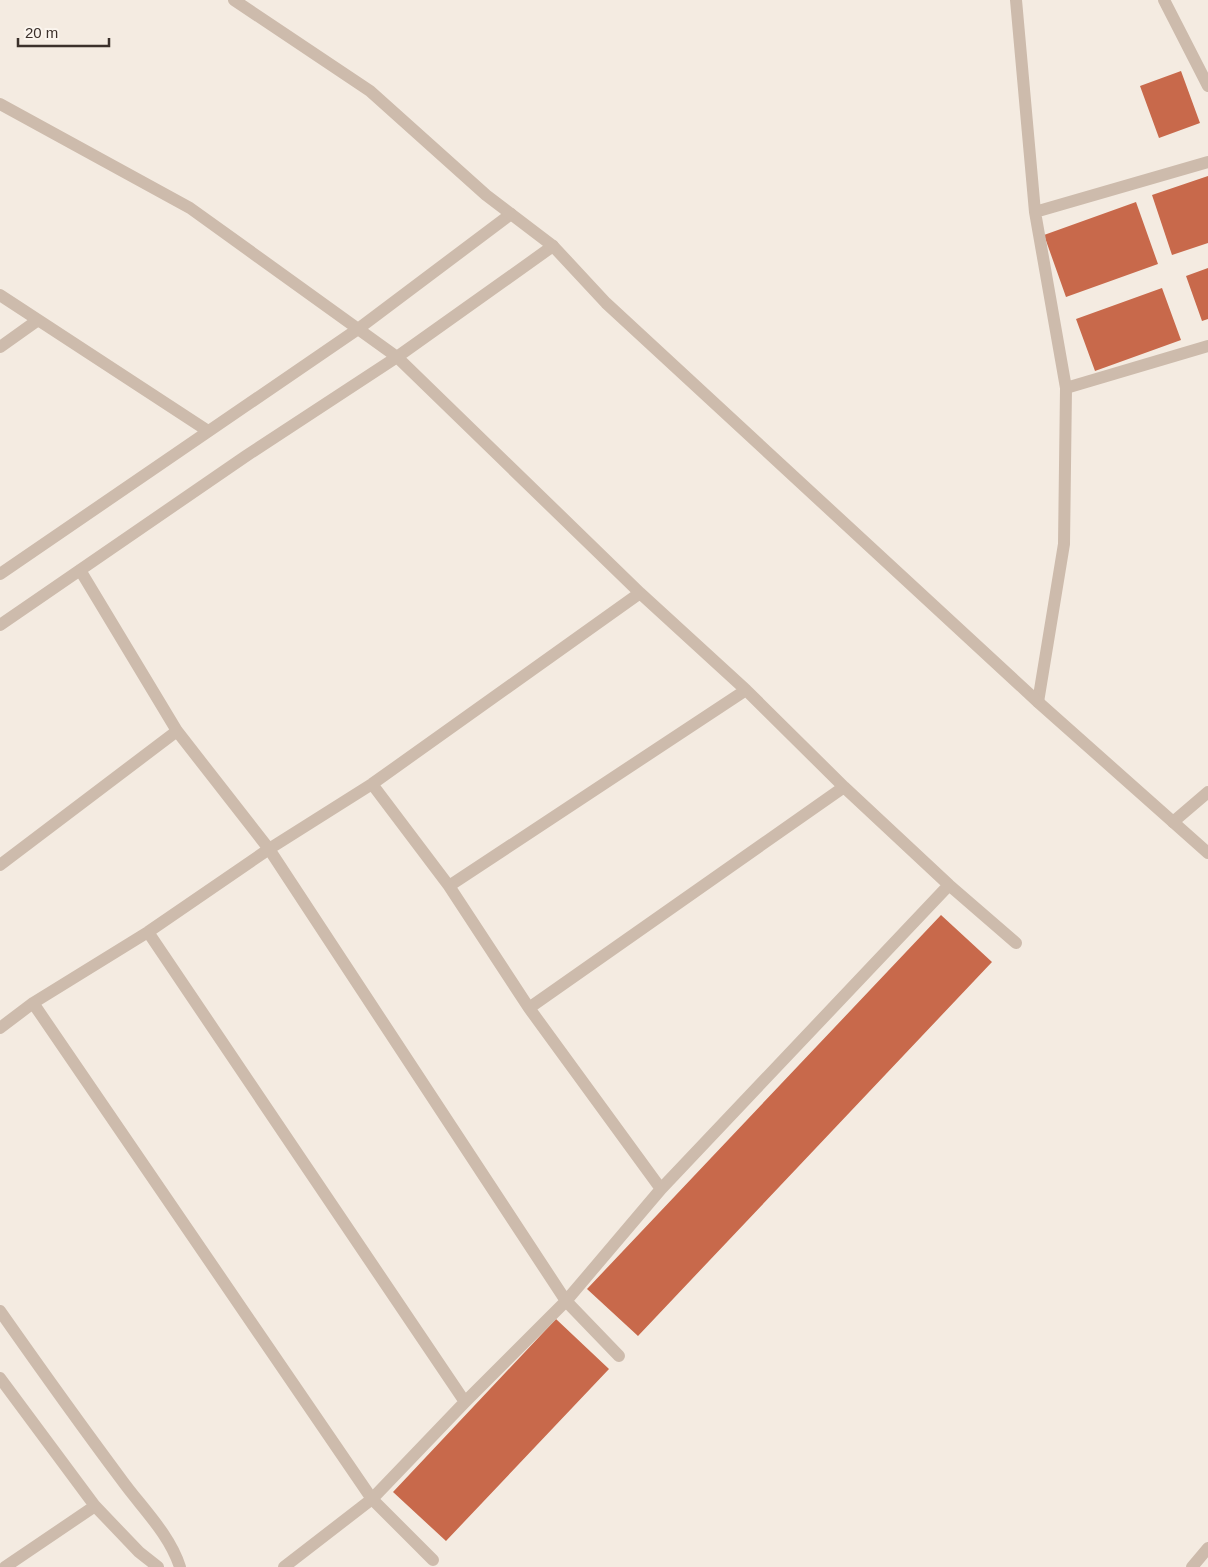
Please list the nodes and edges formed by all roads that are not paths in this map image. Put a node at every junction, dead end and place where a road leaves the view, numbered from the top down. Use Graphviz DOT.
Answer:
graph roads {
  1 [pos="234,0"];
  2 [pos="1016,0"];
  3 [pos="1164,0"];
  4 [pos="1208,86"];
  5 [pos="0,104"];
  6 [pos="1208,162"];
  7 [pos="1035,212"];
  8 [pos="511,214"];
  9 [pos="553,246"];
  10 [pos="0,295"];
  11 [pos="38,320"];
  12 [pos="358,329"];
  13 [pos="1208,346"];
  14 [pos="0,347"];
  15 [pos="397,357"];
  16 [pos="1066,388"];
  17 [pos="208,431"];
  18 [pos="80,570"];
  19 [pos="0,574"];
  20 [pos="640,593"];
  21 [pos="0,625"];
  22 [pos="746,690"];
  23 [pos="1038,702"];
  24 [pos="178,731"];
  25 [pos="372,784"];
  26 [pos="844,787"];
  27 [pos="1208,792"];
  28 [pos="1173,822"];
  29 [pos="268,849"];
  30 [pos="1208,852"];
  31 [pos="0,865"];
  32 [pos="949,885"];
  33 [pos="449,886"];
  34 [pos="148,932"];
  35 [pos="1016,943"];
  36 [pos="33,1003"];
  37 [pos="529,1008"];
  38 [pos="0,1028"];
  39 [pos="661,1189"];
  40 [pos="566,1301"];
  41 [pos="0,1311"];
  42 [pos="619,1356"];
  43 [pos="0,1378"];
  44 [pos="4,1392"];
  45 [pos="465,1402"];
  46 [pos="372,1499"];
  47 [pos="95,1506"];
  48 [pos="1208,1548"];
  49 [pos="433,1560"];
  50 [pos="6,1567"];
  51 [pos="158,1567"];
  52 [pos="180,1567"];
  53 [pos="284,1567"];
  54 [pos="1192,1567"];
  1 -- 8 [label="street"];
  2 -- 7 [label="street"];
  3 -- 4 [label="street"];
  5 -- 12 [label="street"];
  6 -- 7 [label="street"];
  7 -- 16 [label="street"];
  8 -- 9 [label="street"];
  8 -- 12 [label="street"];
  9 -- 15 [label="street"];
  9 -- 23 [label="street"];
  10 -- 11 [label="street"];
  11 -- 14 [label="street"];
  11 -- 17 [label="street"];
  12 -- 15 [label="street"];
  12 -- 17 [label="street"];
  13 -- 16 [label="street"];
  15 -- 18 [label="street"];
  15 -- 20 [label="street"];
  16 -- 23 [label="street"];
  17 -- 19 [label="street"];
  18 -- 21 [label="street"];
  18 -- 24 [label="street"];
  20 -- 22 [label="street"];
  20 -- 25 [label="street"];
  22 -- 26 [label="street"];
  22 -- 33 [label="street"];
  23 -- 28 [label="street"];
  24 -- 29 [label="street"];
  24 -- 31 [label="street"];
  25 -- 29 [label="street"];
  25 -- 33 [label="street"];
  26 -- 32 [label="street"];
  26 -- 37 [label="street"];
  27 -- 28 [label="street"];
  28 -- 30 [label="street"];
  29 -- 34 [label="street"];
  29 -- 40 [label="street"];
  32 -- 35 [label="street"];
  32 -- 39 [label="street"];
  33 -- 37 [label="street"];
  34 -- 36 [label="street"];
  34 -- 45 [label="street"];
  36 -- 38 [label="street"];
  36 -- 46 [label="street"];
  37 -- 39 [label="street"];
  39 -- 40 [label="street"];
  40 -- 42 [label="street"];
  40 -- 45 [label="street"];
  41 -- 52 [label="street"];
  43 -- 44 [label="street"];
  44 -- 47 [label="street"];
  45 -- 46 [label="street"];
  46 -- 49 [label="street"];
  46 -- 53 [label="street"];
  47 -- 50 [label="street"];
  47 -- 51 [label="street"];
  48 -- 54 [label="street"];
}
